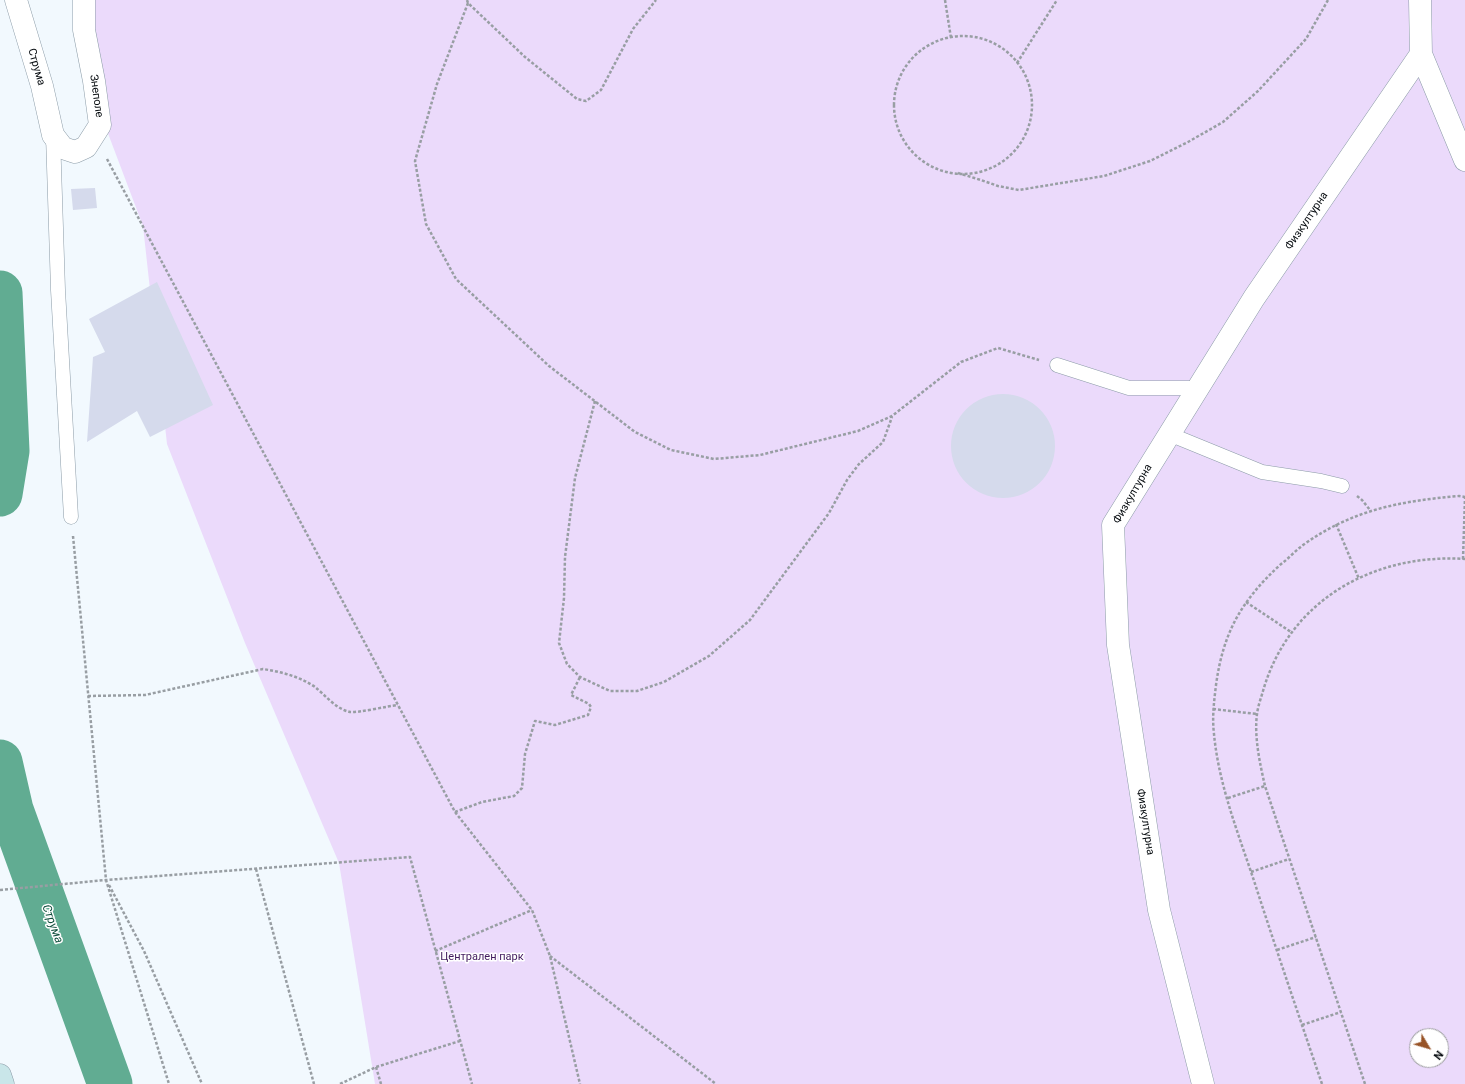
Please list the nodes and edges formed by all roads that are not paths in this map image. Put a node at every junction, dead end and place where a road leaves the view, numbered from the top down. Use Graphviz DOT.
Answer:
graph roads {
  1 [pos="16,0"];
  2 [pos="84,0"];
  3 [pos="1420,0"];
  4 [pos="1421,54"];
  5 [pos="53,135"];
  6 [pos="1465,160"];
  7 [pos="1057,365"];
  8 [pos="1197,388"];
  9 [pos="1169,434"];
  10 [pos="1342,486"];
  11 [pos="71,517"];
  12 [pos="0,1076"];
  13 [pos="3,1084"];
  14 [pos="1203,1084"];
  1 -- 5 [label="street, Струма"];
  2 -- 5 [label="street, Знеполе"];
  3 -- 4 [label="street"];
  4 -- 6 [label="street"];
  4 -- 8 [label="street, Физкултурна"];
  5 -- 11 [label="lane"];
  7 -- 8 [label="lane"];
  8 -- 9 [label="street, Физкултурна"];
  9 -- 10 [label="lane"];
  9 -- 14 [label="street, Физкултурна"];
  12 -- 13 [label="main road"];
}
